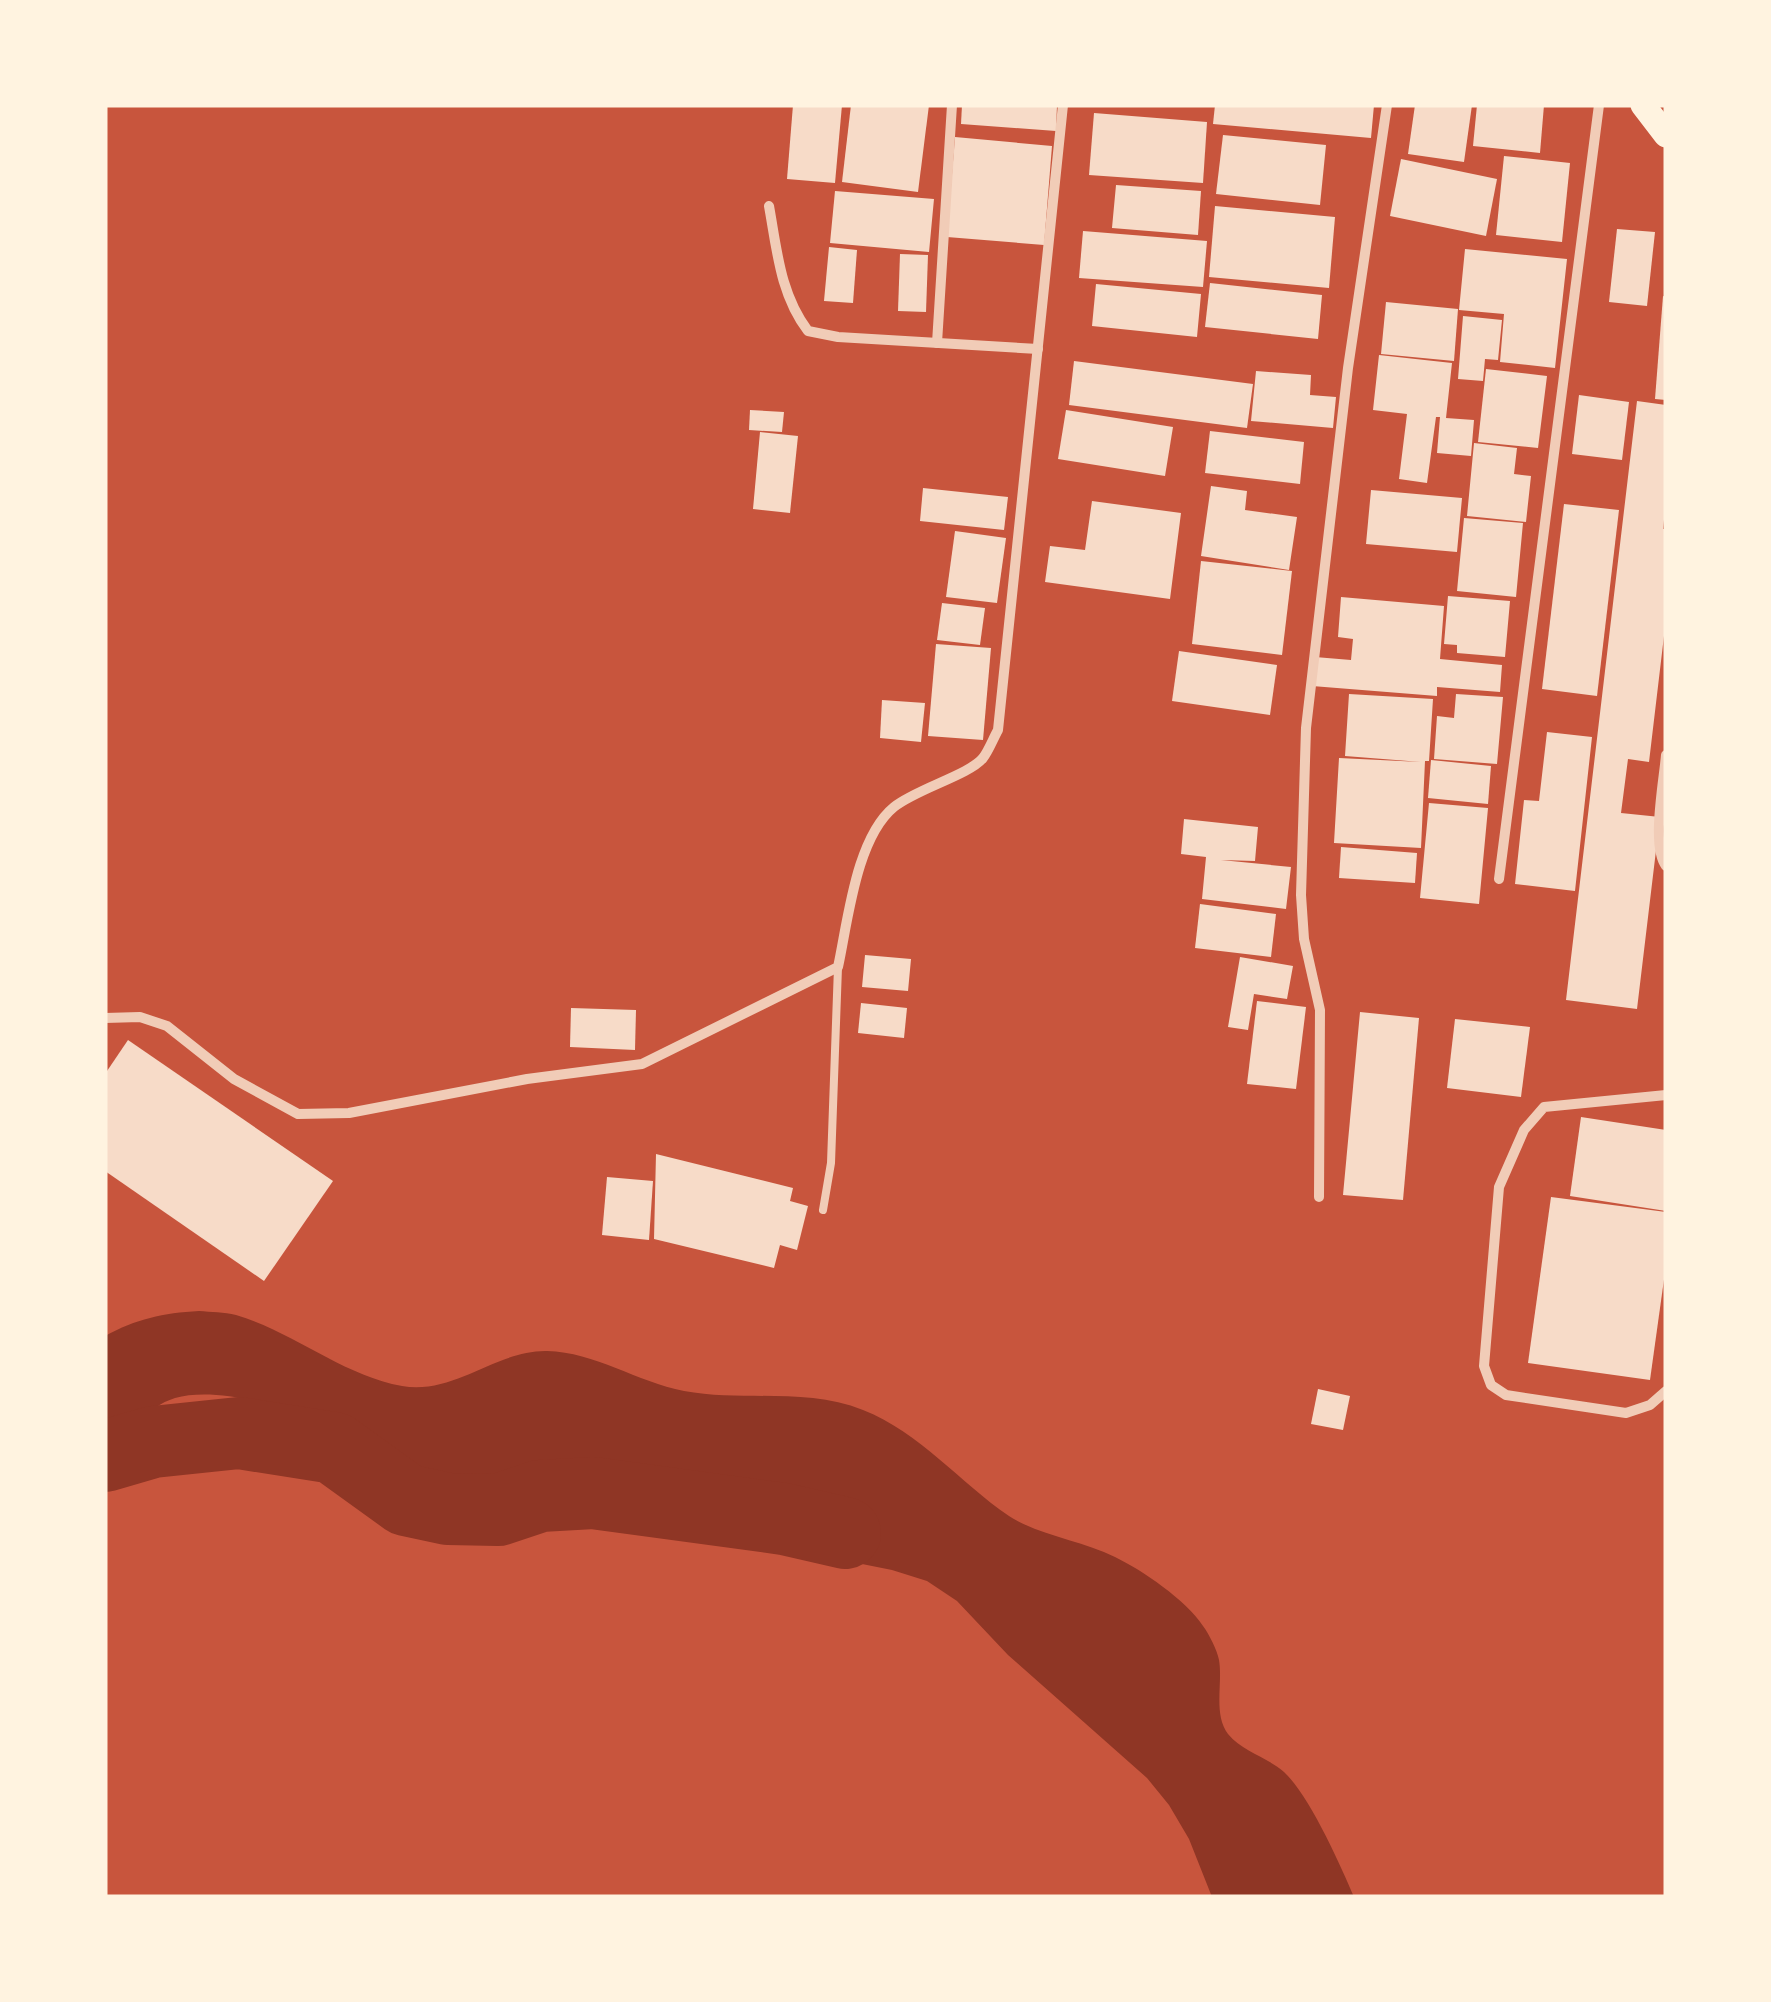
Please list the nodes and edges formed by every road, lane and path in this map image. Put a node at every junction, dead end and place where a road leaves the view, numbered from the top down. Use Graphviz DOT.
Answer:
graph roads {
  1 [pos="952,105"];
  2 [pos="1063,105"];
  3 [pos="1387,105"];
  4 [pos="1599,105"];
  5 [pos="1643,105"];
  6 [pos="1666,134"];
  7 [pos="769,206"];
  8 [pos="937,343"];
  9 [pos="1038,350"];
  10 [pos="1666,755"];
  11 [pos="1666,866"];
  12 [pos="1499,880"];
  13 [pos="838,968"];
  14 [pos="105,1018"];
  15 [pos="1666,1094"];
  16 [pos="1320,1198"];
  17 [pos="823,1210"];
  18 [pos="1666,1391"];
  1 -- 8 [label="street"];
  2 -- 9 [label="street"];
  3 -- 16 [label="street"];
  4 -- 12 [label="street"];
  5 -- 6 [label="main road"];
  7 -- 8 [label="street"];
  8 -- 9 [label="street"];
  9 -- 13 [label="street"];
  10 -- 11 [label="street"];
  13 -- 14 [label="street"];
  13 -- 17 [label="lane"];
  15 -- 18 [label="street"];
}
